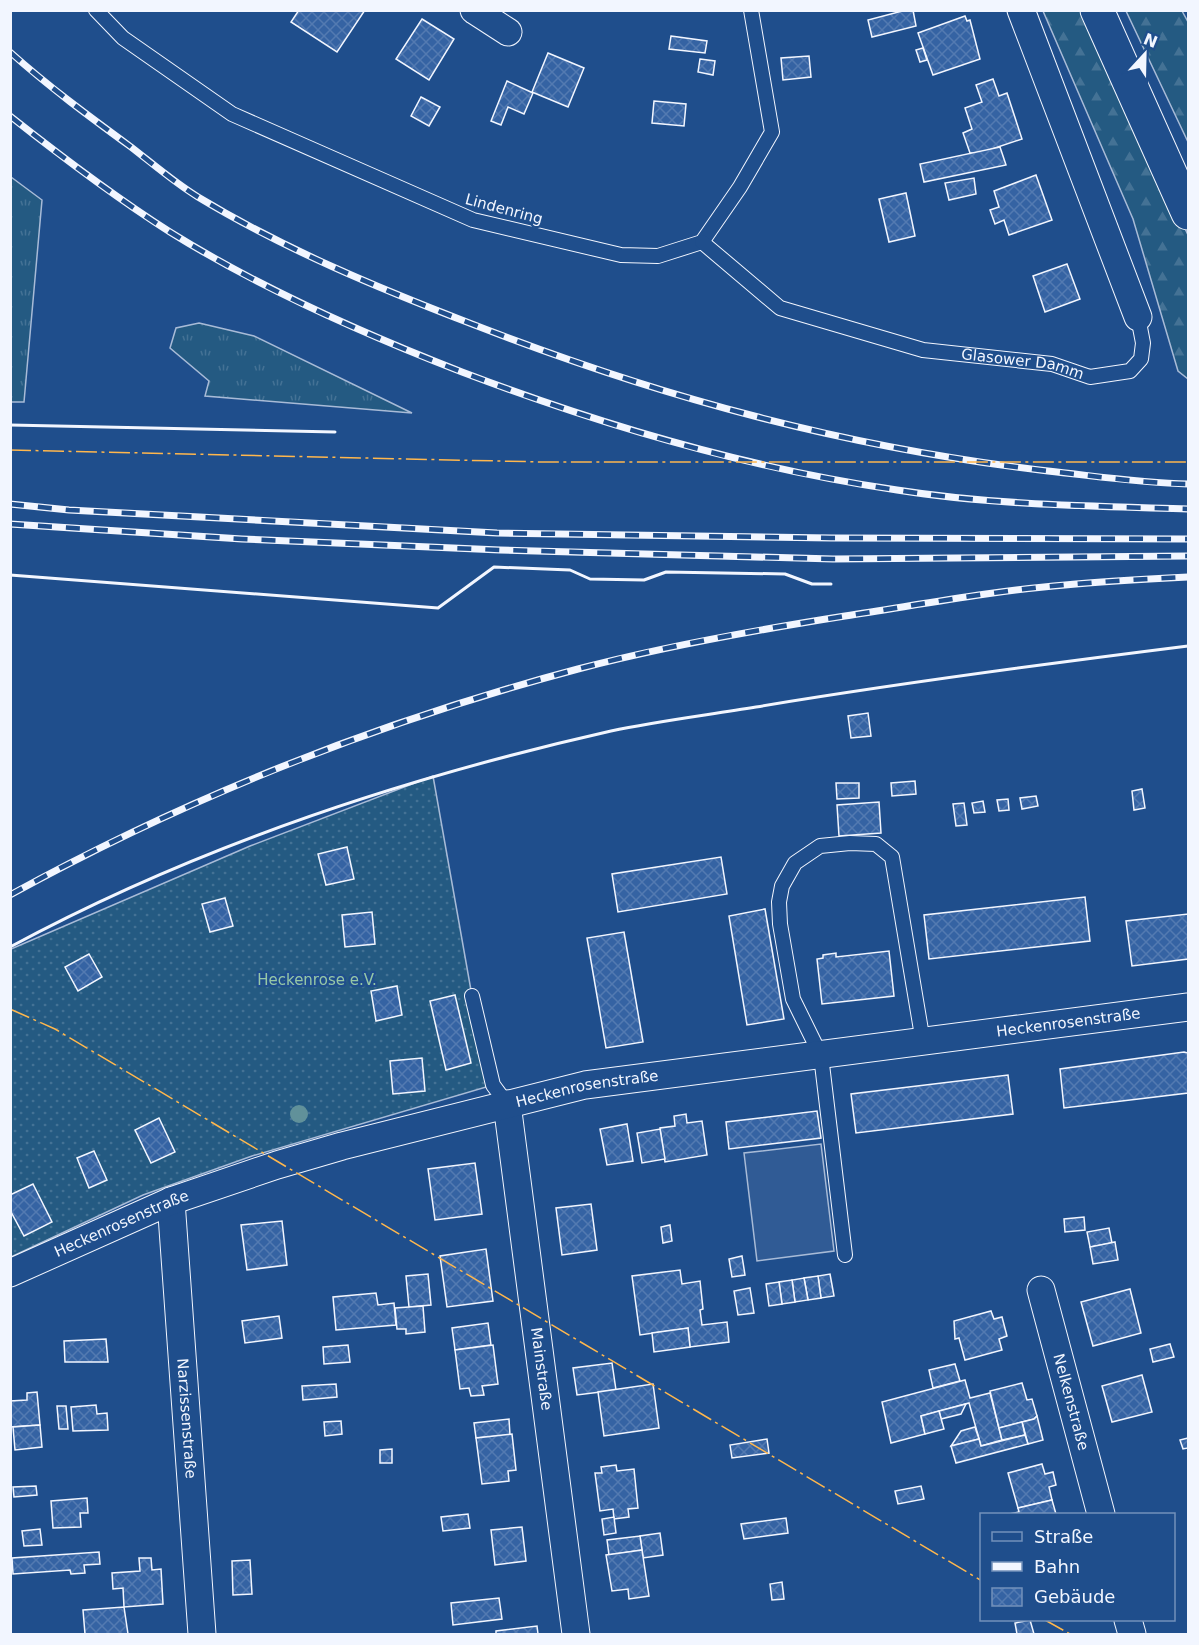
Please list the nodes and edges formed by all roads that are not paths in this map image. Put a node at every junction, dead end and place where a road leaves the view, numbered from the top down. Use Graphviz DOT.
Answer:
graph roads {
  1 [pos="96,10"];
  2 [pos="474,10"];
  3 [pos="751,10"];
  4 [pos="1021,10"];
  5 [pos="1097,10"];
  6 [pos="508,32"];
  7 [pos="1188,213"];
  8 [pos="702,242"];
  9 [pos="1138,317"];
  10 [pos="472,996"];
  11 [pos="1188,1007"];
  12 [pos="923,1042"];
  13 [pos="820,1056"];
  14 [pos="507,1104"];
  15 [pos="171,1201"];
  16 [pos="845,1255"];
  17 [pos="10,1273"];
  18 [pos="1041,1290"];
  19 [pos="1100,1513"];
  20 [pos="202,1635"];
  21 [pos="576,1635"];
  1 -- 8 [label="lane, Lindenring"];
  2 -- 6 [label="street"];
  3 -- 8 [label="lane"];
  4 -- 9 [label="street, Glasower Damm"];
  5 -- 7 [label="street"];
  8 -- 9 [label="lane, Glasower Damm"];
  10 -- 14 [label="lane"];
  11 -- 12 [label="street, Heckenrosenstraße"];
  12 -- 13 [label="street, Heckenrosenstraße"];
  12 -- 13 [label="lane"];
  13 -- 14 [label="street, Heckenrosenstraße"];
  13 -- 16 [label="lane"];
  14 -- 15 [label="street, Heckenrosenstraße"];
  14 -- 21 [label="street, Mainstraße"];
  15 -- 17 [label="street, Heckenrosenstraße"];
  15 -- 20 [label="street, Narzissenstraße"];
  18 -- 19 [label="street, Nelkenstraße"];
}
